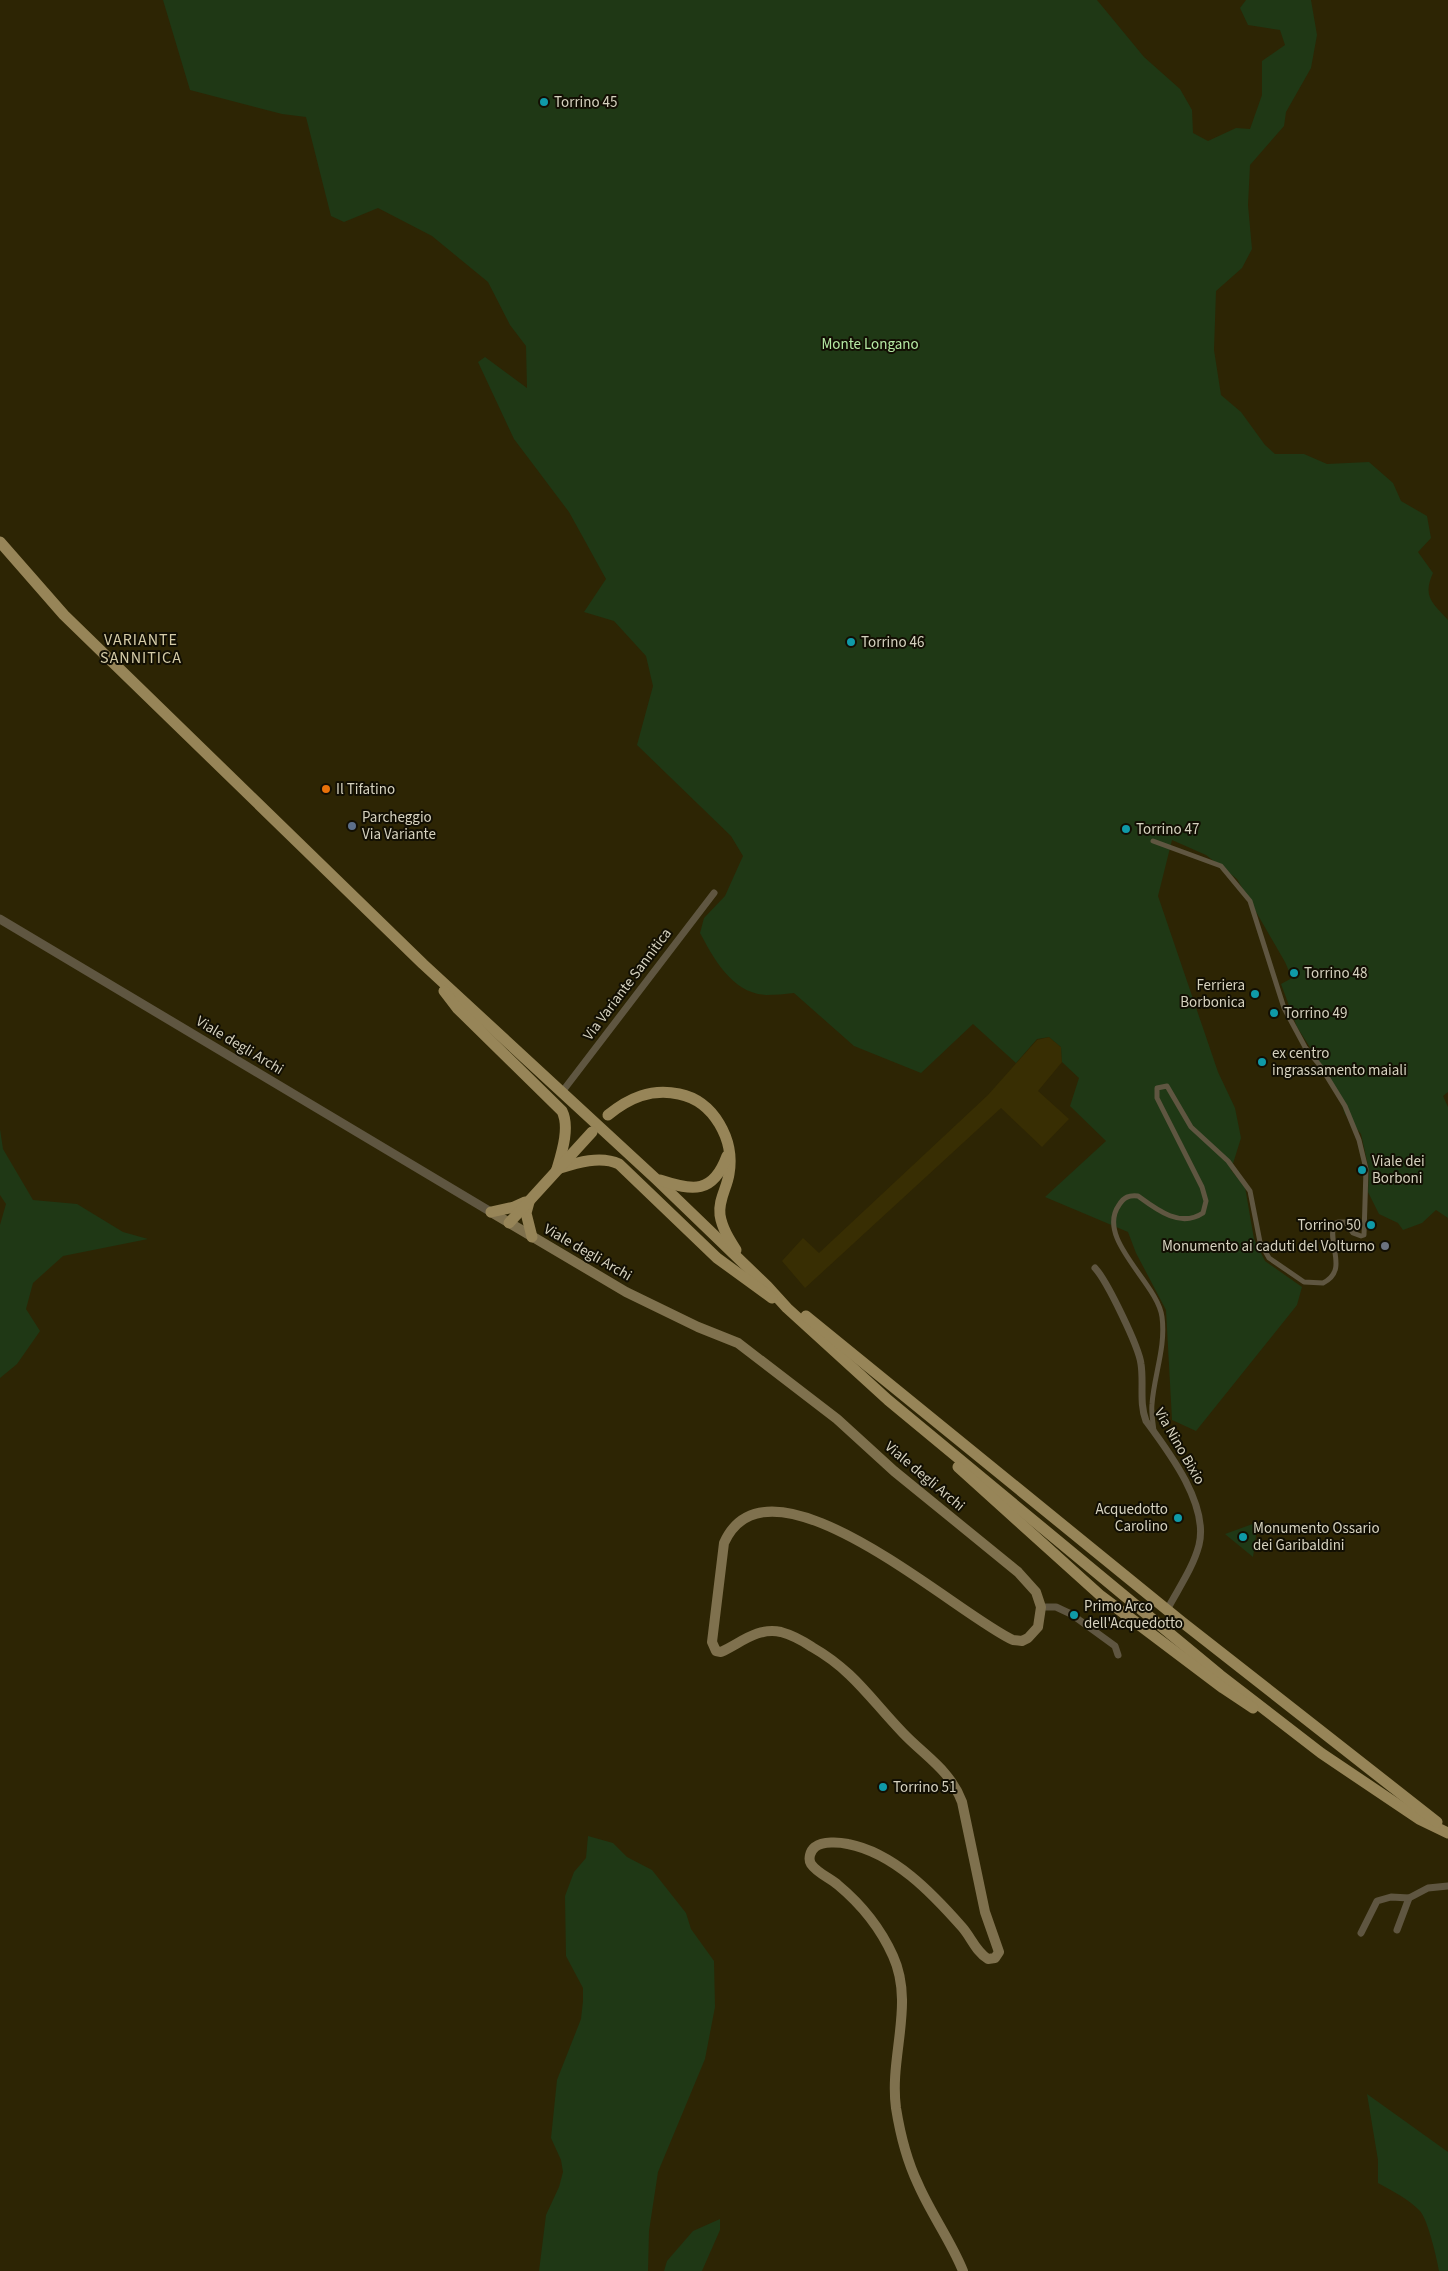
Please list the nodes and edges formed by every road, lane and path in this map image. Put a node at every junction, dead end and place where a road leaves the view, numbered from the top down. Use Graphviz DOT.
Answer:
graph roads {
  1 [pos="0,542"];
  2 [pos="1153,841"];
  3 [pos="714,893"];
  4 [pos="0,918"];
  5 [pos="423,964"];
  6 [pos="562,1092"];
  7 [pos="608,1115"];
  8 [pos="592,1132"];
  9 [pos="729,1151"];
  10 [pos="557,1168"];
  11 [pos="656,1179"];
  12 [pos="529,1200"];
  13 [pos="491,1212"];
  14 [pos="509,1223"];
  15 [pos="532,1237"];
  16 [pos="743,1262"];
  17 [pos="1094,1268"];
  18 [pos="768,1286"];
  19 [pos="787,1308"];
  20 [pos="1154,1431"];
  21 [pos="1041,1607"];
  22 [pos="1166,1610"];
  23 [pos="1118,1655"];
  24 [pos="1448,1832"];
  25 [pos="1448,1886"];
  26 [pos="1409,1898"];
  27 [pos="1397,1930"];
  28 [pos="1361,1933"];
  29 [pos="963,2271"];
  1 -- 5 [label="main road"];
  2 -- 20 [label="street"];
  3 -- 6 [label="street, Via Variante Sannitica"];
  4 -- 13 [label="street, Viale degli Archi"];
  5 -- 6 [label="main road"];
  5 -- 10 [label="main road"];
  6 -- 11 [label="main road"];
  7 -- 9 [label="main road"];
  8 -- 10 [label="main road"];
  9 -- 11 [label="main road"];
  9 -- 16 [label="main road"];
  10 -- 12 [label="main road"];
  10 -- 19 [label="main road"];
  11 -- 16 [label="main road"];
  12 -- 13 [label="main road"];
  12 -- 14 [label="main road"];
  12 -- 15 [label="main road"];
  13 -- 14 [label="main road, Viale degli Archi"];
  14 -- 15 [label="main road, Viale degli Archi"];
  15 -- 21 [label="main road, Viale degli Archi"];
  16 -- 18 [label="main road"];
  17 -- 20 [label="street, Via Nino Bixio"];
  18 -- 19 [label="main road"];
  18 -- 22 [label="main road"];
  19 -- 24 [label="main road"];
  20 -- 22 [label="street, Via Nino Bixio"];
  21 -- 23 [label="street"];
  21 -- 29 [label="main road"];
  22 -- 24 [label="main road"];
  25 -- 26 [label="street"];
  26 -- 27 [label="street"];
  26 -- 28 [label="street"];
}
